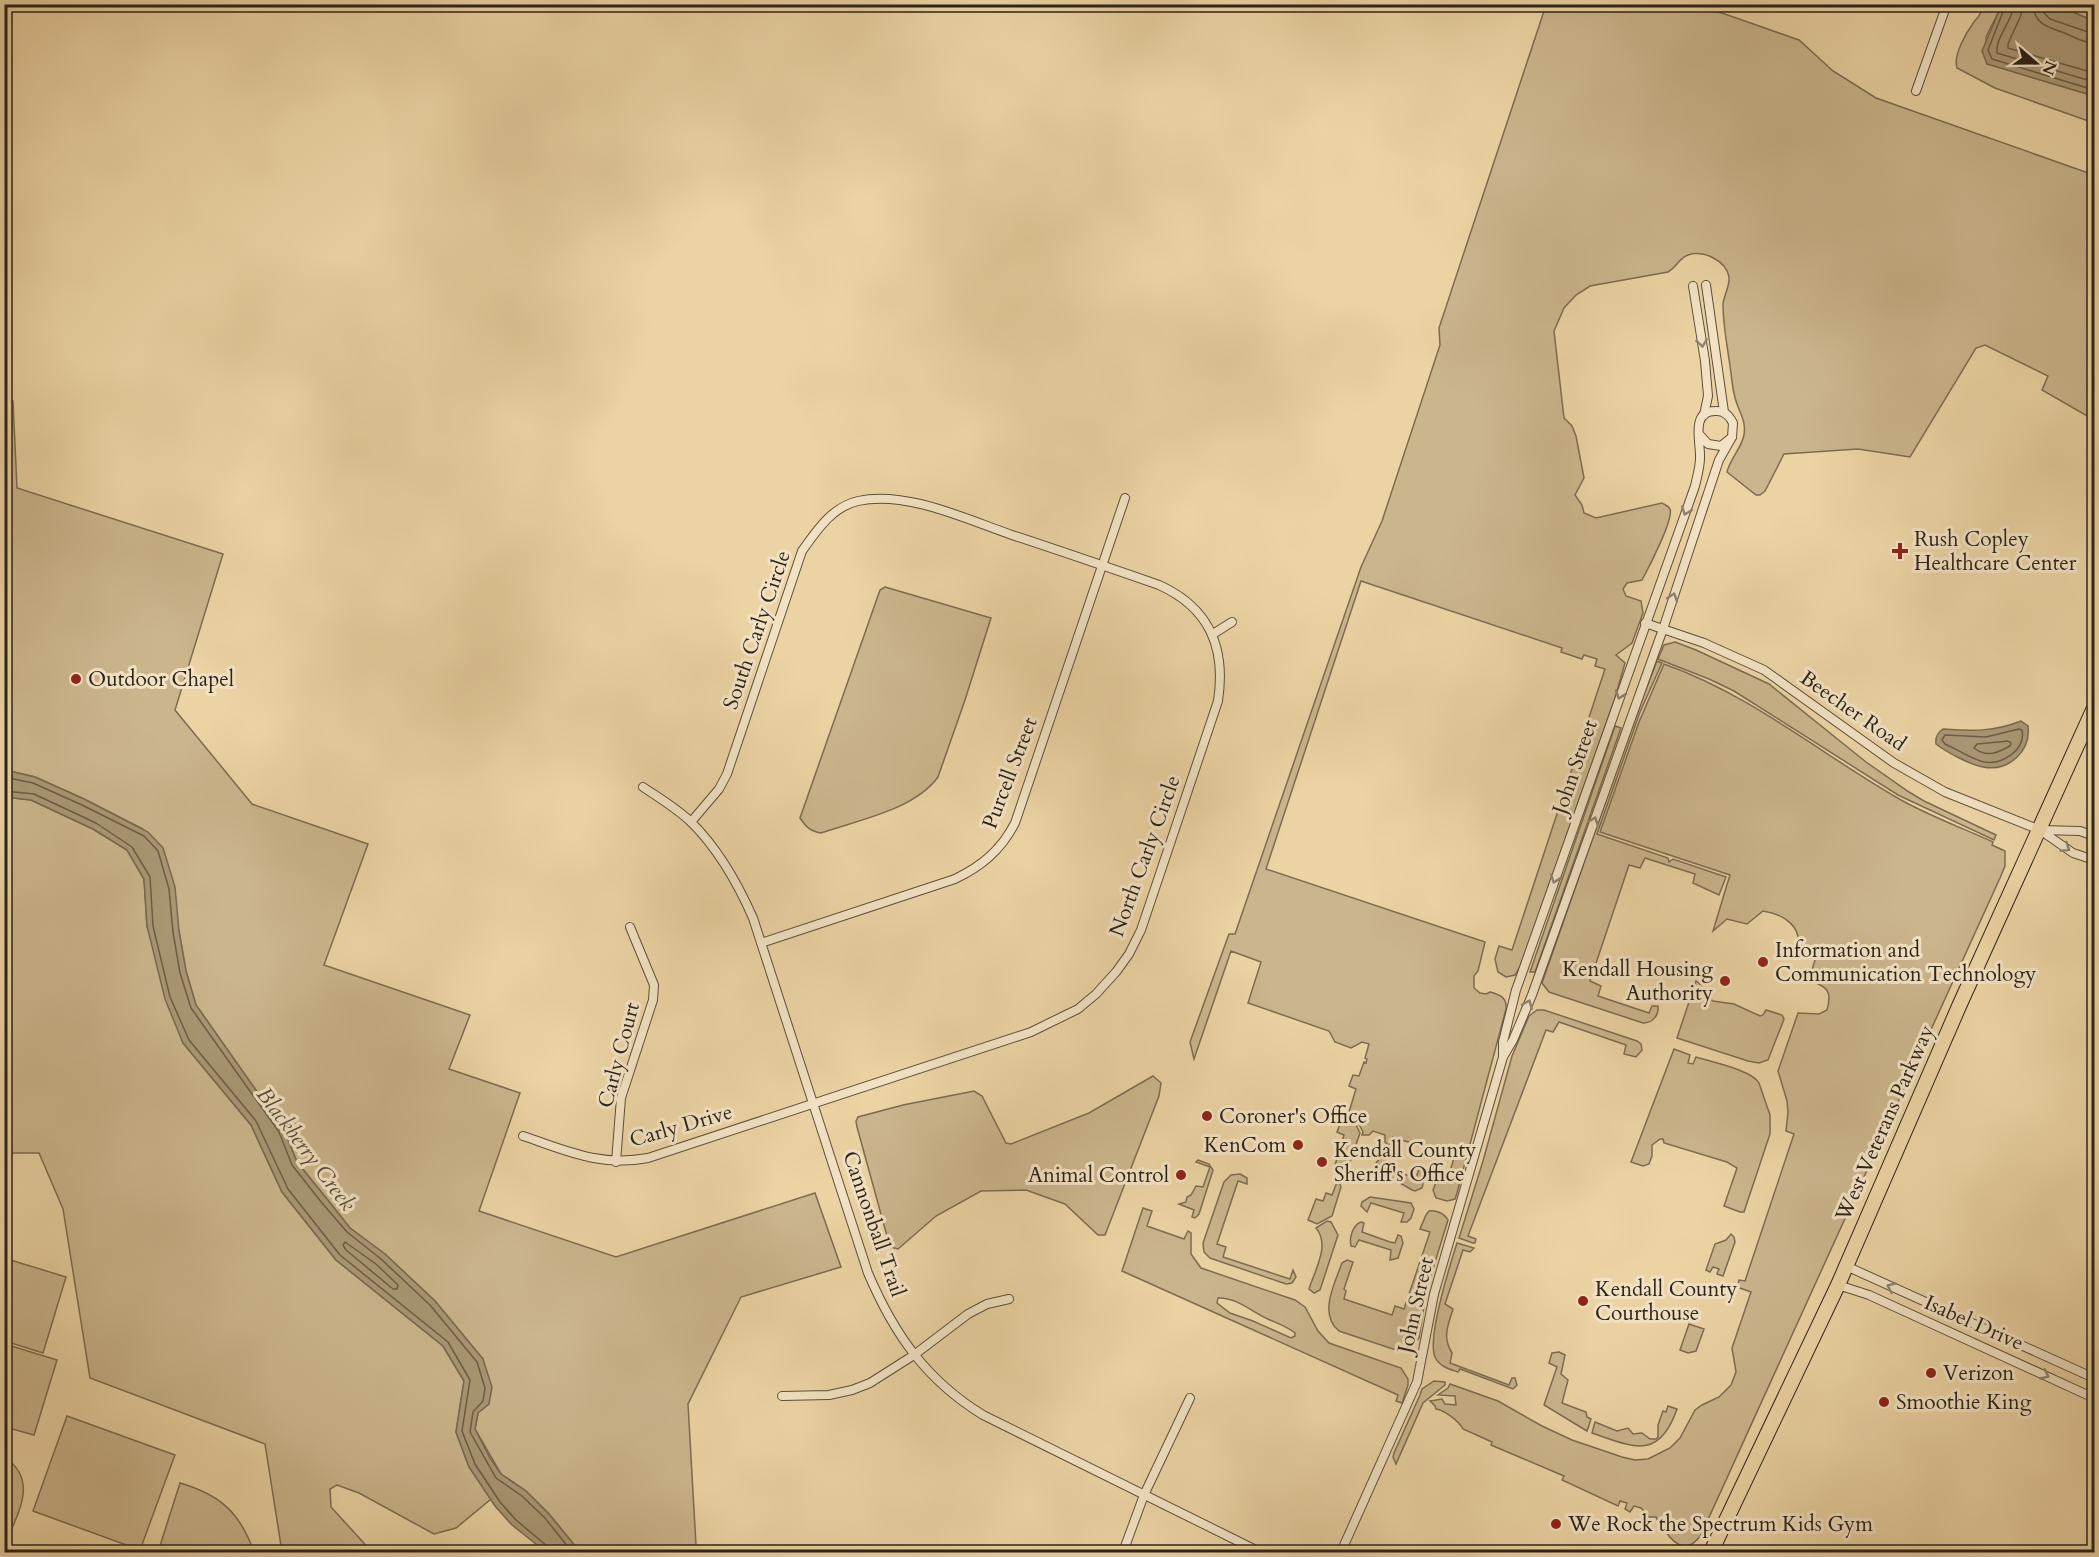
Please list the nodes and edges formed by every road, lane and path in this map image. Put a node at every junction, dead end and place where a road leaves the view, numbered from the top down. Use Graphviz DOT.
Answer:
graph roads {
  1 [pos="1947,4"];
  2 [pos="1916,91"];
  3 [pos="1706,285"];
  4 [pos="1692,286"];
  5 [pos="1724,412"];
  6 [pos="1704,415"];
  7 [pos="1699,434"];
  8 [pos="1732,437"];
  9 [pos="1693,492"];
  10 [pos="1706,496"];
  11 [pos="1125,498"];
  12 [pos="1102,566"];
  13 [pos="1232,622"];
  14 [pos="1646,623"];
  15 [pos="1663,629"];
  16 [pos="1213,634"];
  17 [pos="2094,708"];
  18 [pos="642,787"];
  19 [pos="691,822"];
  20 [pos="2040,830"];
  21 [pos="2094,836"];
  22 [pos="2094,860"];
  23 [pos="630,927"];
  24 [pos="761,943"];
  25 [pos="1503,1057"];
  26 [pos="813,1103"];
  27 [pos="523,1136"];
  28 [pos="616,1162"];
  29 [pos="1846,1266"];
  30 [pos="1838,1285"];
  31 [pos="1009,1299"];
  32 [pos="914,1355"];
  33 [pos="2094,1378"];
  34 [pos="782,1396"];
  35 [pos="1190,1398"];
  36 [pos="2094,1398"];
  37 [pos="1144,1495"];
  38 [pos="1123,1552"];
  39 [pos="1260,1552"];
  40 [pos="1341,1552"];
  41 [pos="1711,1552"];
  1 -- 2 [label="street"];
  3 -- 5 [label="street"];
  4 -- 6 [label="street, one-way"];
  5 -- 6 [label="street"];
  5 -- 8 [label="street"];
  6 -- 7 [label="street"];
  7 -- 8 [label="street"];
  7 -- 9 [label="street, John Street"];
  8 -- 10 [label="street, John Street"];
  9 -- 10 [label="street"];
  9 -- 14 [label="street, John Street, one-way"];
  15 -- 10 [label="street, John Street, one-way"];
  11 -- 12 [label="street, Purcell Street"];
  12 -- 16 [label="street, North Carly Circle"];
  12 -- 19 [label="street, South Carly Circle"];
  12 -- 24 [label="street, Purcell Street"];
  13 -- 16 [label="street"];
  14 -- 15 [label="street, Beecher Road"];
  14 -- 25 [label="street, John Street, one-way"];
  15 -- 20 [label="street, Beecher Road"];
  25 -- 15 [label="street, John Street, one-way"];
  16 -- 26 [label="street, North Carly Circle"];
  17 -- 20 [label="main road, West Veterans Parkway"];
  18 -- 19 [label="street, Cannonball Trail"];
  19 -- 24 [label="street, Cannonball Trail"];
  20 -- 21 [label="street, Beecher Road"];
  20 -- 22 [label="street, Beecher Road, one-way"];
  20 -- 29 [label="main road, West Veterans Parkway"];
  23 -- 28 [label="street, Carly Court"];
  24 -- 26 [label="street, Cannonball Trail"];
  25 -- 40 [label="street, John Street"];
  26 -- 28 [label="street, Carly Drive"];
  26 -- 32 [label="street, Cannonball Trail"];
  27 -- 28 [label="street, Carly Drive"];
  29 -- 30 [label="main road, West Veterans Parkway"];
  33 -- 29 [label="street, Isabel Drive, one-way"];
  30 -- 36 [label="street, Isabel Drive, one-way"];
  30 -- 41 [label="main road, West Veterans Parkway"];
  31 -- 32 [label="street"];
  32 -- 34 [label="street"];
  32 -- 37 [label="street, Cannonball Trail"];
  35 -- 37 [label="street"];
  37 -- 38 [label="street"];
  37 -- 39 [label="street, Cannonball Trail"];
}
